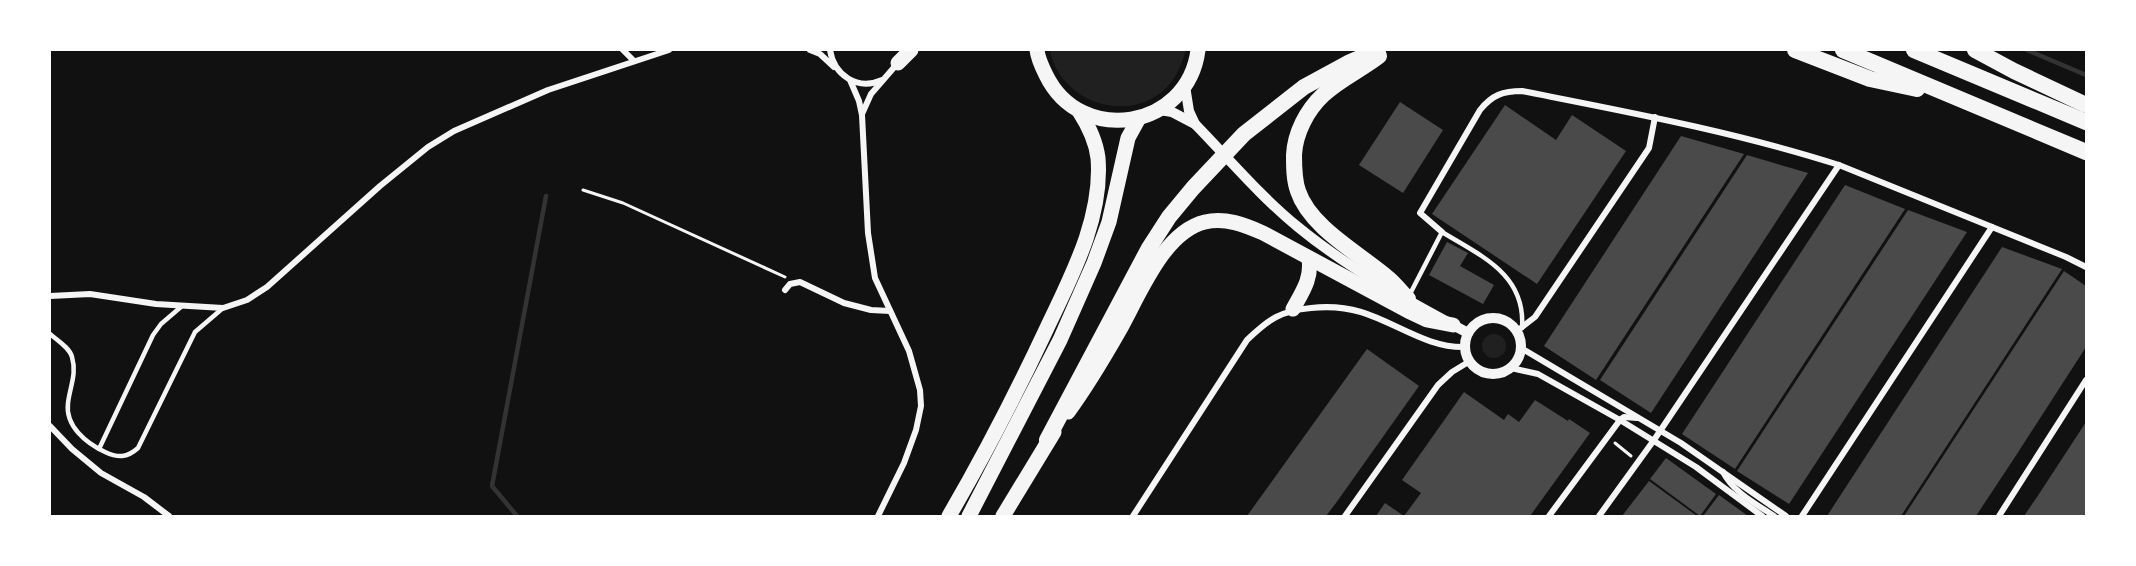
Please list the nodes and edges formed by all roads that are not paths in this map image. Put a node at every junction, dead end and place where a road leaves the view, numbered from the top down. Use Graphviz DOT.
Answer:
graph roads {
  1 [pos="623,50"];
  2 [pos="669,50"];
  3 [pos="810,50"];
  4 [pos="830,50"];
  5 [pos="911,50"];
  6 [pos="1198,50"];
  7 [pos="1378,50"];
  8 [pos="1387,50"];
  9 [pos="1795,50"];
  10 [pos="1843,50"];
  11 [pos="1914,50"];
  12 [pos="1975,50"];
  13 [pos="1035,51"];
  14 [pos="900,56"];
  15 [pos="634,60"];
  16 [pos="837,70"];
  17 [pos="885,79"];
  18 [pos="850,80"];
  19 [pos="1185,86"];
  20 [pos="1963,100"];
  21 [pos="2086,105"];
  22 [pos="1160,110"];
  23 [pos="1079,111"];
  24 [pos="862,115"];
  25 [pos="1655,117"];
  26 [pos="1139,118"];
  27 [pos="2086,122"];
  28 [pos="1195,124"];
  29 [pos="2086,152"];
  30 [pos="1839,165"];
  31 [pos="1992,227"];
  32 [pos="1442,232"];
  33 [pos="1309,259"];
  34 [pos="2086,267"];
  35 [pos="785,290"];
  36 [pos="50,296"];
  37 [pos="1408,299"];
  38 [pos="182,306"];
  39 [pos="223,308"];
  40 [pos="1293,309"];
  41 [pos="890,311"];
  42 [pos="1453,325"];
  43 [pos="1520,329"];
  44 [pos="1468,333"];
  45 [pos="50,334"];
  46 [pos="1465,347"];
  47 [pos="1521,348"];
  48 [pos="1470,361"];
  49 [pos="1511,368"];
  50 [pos="2086,380"];
  51 [pos="1640,418"];
  52 [pos="1620,420"];
  53 [pos="50,426"];
  54 [pos="1660,430"];
  55 [pos="1047,440"];
  56 [pos="1654,440"];
  57 [pos="99,449"];
  58 [pos="1723,471"];
  59 [pos="169,516"];
  60 [pos="878,516"];
  61 [pos="949,516"];
  62 [pos="969,516"];
  63 [pos="1003,516"];
  64 [pos="1133,516"];
  65 [pos="1345,516"];
  66 [pos="1549,516"];
  67 [pos="1599,516"];
  68 [pos="1762,516"];
  69 [pos="1774,516"];
  70 [pos="1786,516"];
  71 [pos="1802,516"];
  72 [pos="1999,516"];
  1 -- 15 [label="street"];
  2 -- 15 [label="street"];
  3 -- 16 [label="street"];
  4 -- 16 [label="street"];
  5 -- 14 [label="highway"];
  6 -- 19 [label="highway"];
  7 -- 55 [label="highway"];
  8 -- 37 [label="highway"];
  9 -- 20 [label="highway"];
  10 -- 20 [label="highway"];
  11 -- 27 [label="highway"];
  12 -- 21 [label="highway"];
  13 -- 23 [label="highway"];
  14 -- 17 [label="street"];
  15 -- 39 [label="street"];
  16 -- 18 [label="street"];
  17 -- 18 [label="street"];
  17 -- 24 [label="street"];
  18 -- 24 [label="street"];
  19 -- 22 [label="highway"];
  19 -- 28 [label="street"];
  20 -- 29 [label="highway"];
  22 -- 26 [label="highway"];
  22 -- 28 [label="street"];
  23 -- 26 [label="highway"];
  23 -- 61 [label="highway"];
  24 -- 41 [label="street"];
  25 -- 30 [label="street"];
  25 -- 32 [label="street"];
  25 -- 43 [label="street"];
  26 -- 62 [label="highway"];
  28 -- 37 [label="street"];
  30 -- 31 [label="street"];
  30 -- 54 [label="street"];
  31 -- 34 [label="street"];
  31 -- 71 [label="street"];
  32 -- 37 [label="lane"];
  32 -- 43 [label="lane"];
  33 -- 40 [label="highway"];
  33 -- 42 [label="highway"];
  33 -- 55 [label="highway"];
  35 -- 41 [label="street"];
  36 -- 38 [label="street"];
  37 -- 42 [label="street"];
  38 -- 39 [label="street"];
  38 -- 57 [label="lane"];
  39 -- 57 [label="lane"];
  40 -- 46 [label="street"];
  40 -- 64 [label="street"];
  41 -- 60 [label="street"];
  42 -- 44 [label="street"];
  43 -- 44 [label="street"];
  43 -- 47 [label="street"];
  44 -- 46 [label="street"];
  45 -- 57 [label="lane"];
  46 -- 48 [label="street"];
  47 -- 49 [label="street"];
  47 -- 51 [label="street"];
  48 -- 49 [label="street"];
  48 -- 65 [label="street"];
  49 -- 52 [label="street"];
  50 -- 72 [label="street"];
  51 -- 52 [label="street"];
  51 -- 54 [label="street"];
  52 -- 56 [label="street"];
  52 -- 66 [label="street"];
  53 -- 59 [label="street"];
  54 -- 56 [label="street"];
  54 -- 58 [label="street"];
  55 -- 63 [label="highway"];
  56 -- 67 [label="street"];
  56 -- 68 [label="street"];
  58 -- 69 [label="street"];
  58 -- 70 [label="street"];
}
